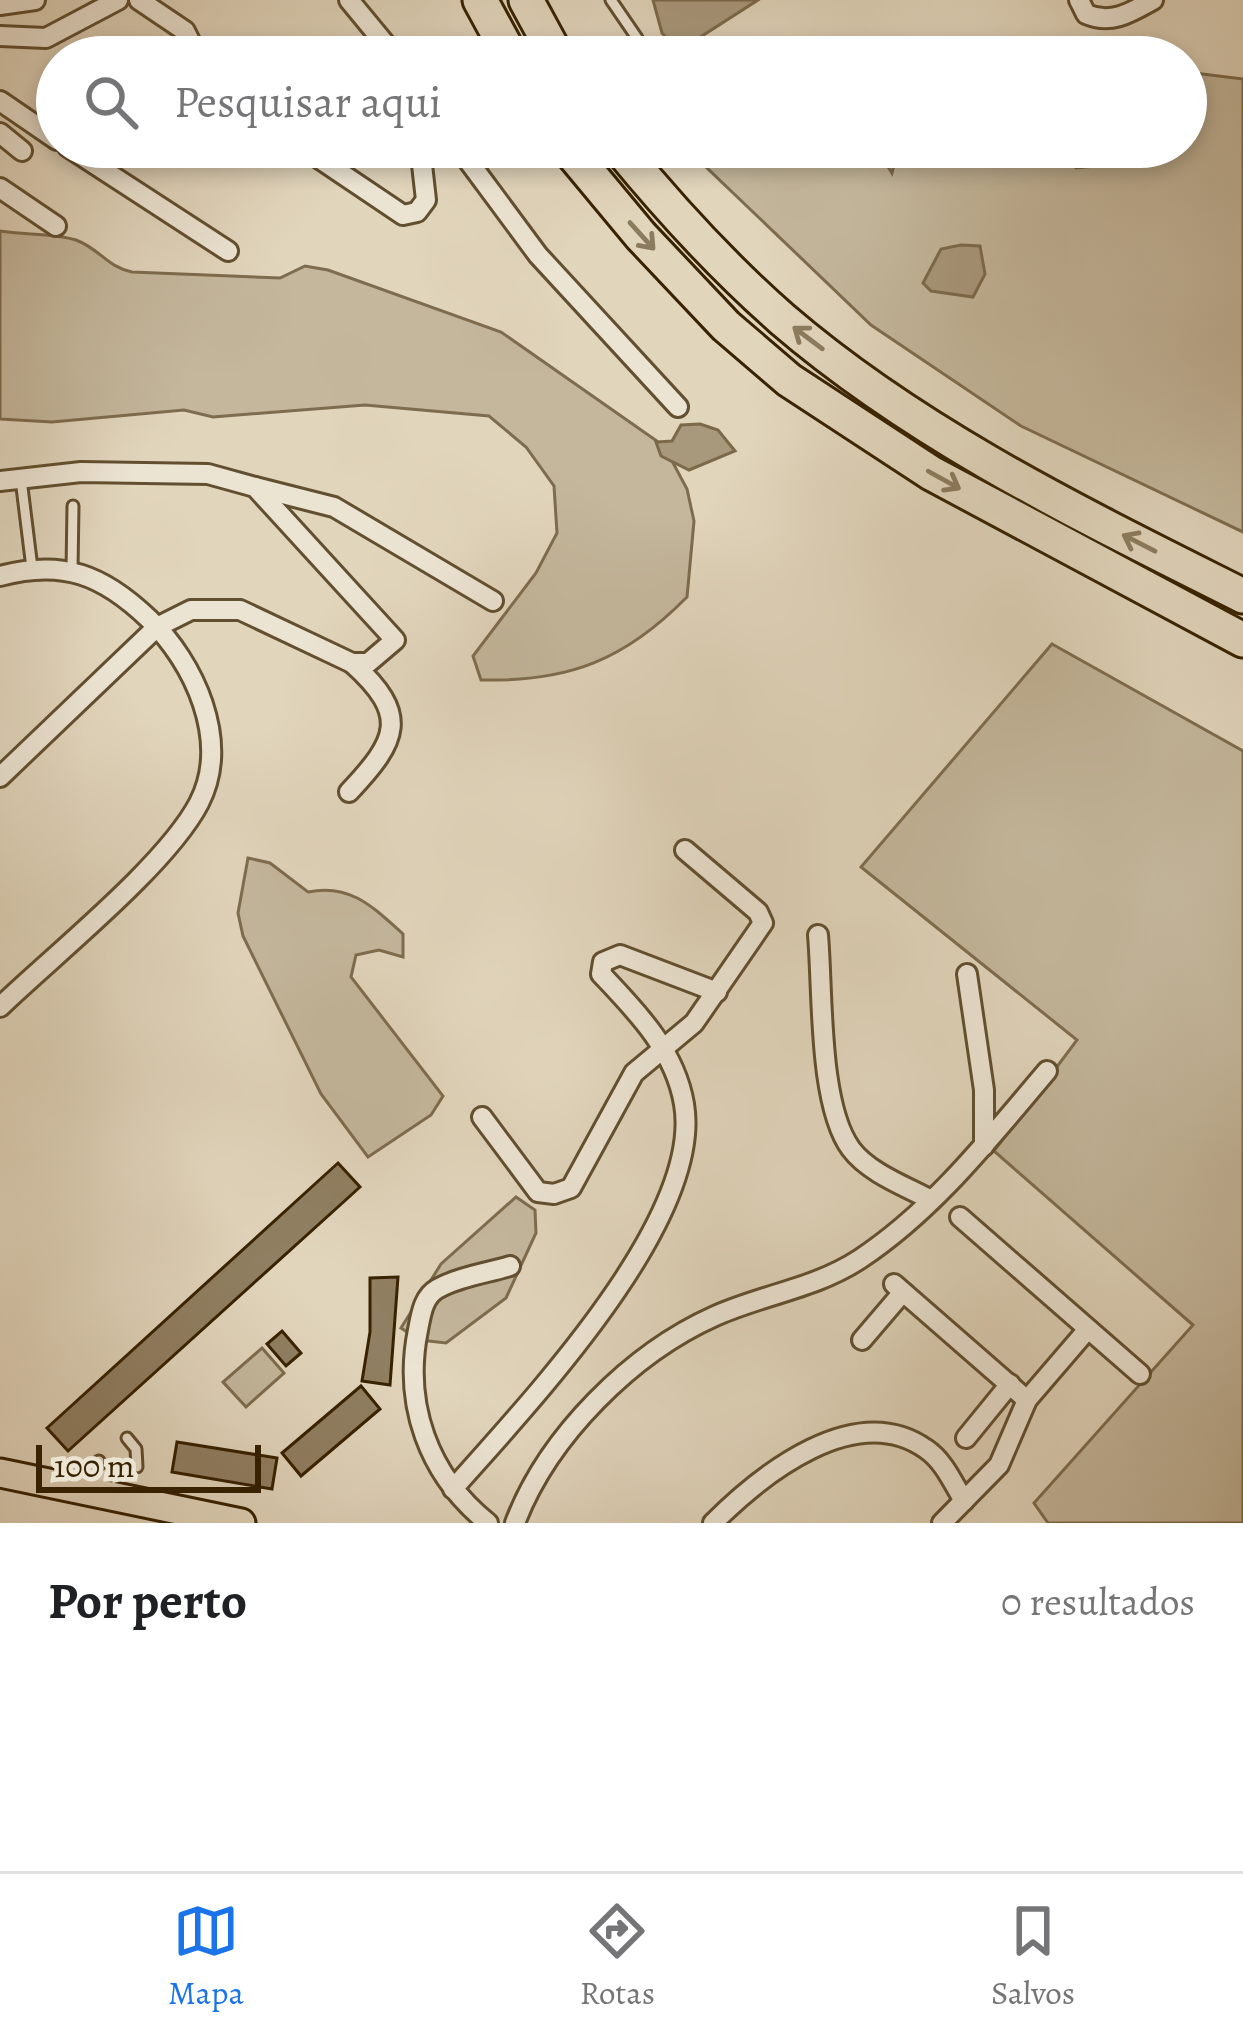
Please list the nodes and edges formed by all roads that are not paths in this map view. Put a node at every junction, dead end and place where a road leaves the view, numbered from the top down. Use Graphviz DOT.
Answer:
graph roads {
  1 [pos="34,0"];
  2 [pos="118,0"];
  3 [pos="139,0"];
  4 [pos="349,0"];
  5 [pos="480,0"];
  6 [pos="526,0"];
  7 [pos="611,0"];
  8 [pos="1078,0"];
  9 [pos="1153,0"];
  10 [pos="0,5"];
  11 [pos="0,36"];
  12 [pos="50,36"];
  13 [pos="188,36"];
  14 [pos="379,36"];
  15 [pos="500,36"];
  16 [pos="546,36"];
  17 [pos="636,36"];
  18 [pos="36,38"];
  19 [pos="0,101"];
  20 [pos="36,126"];
  21 [pos="0,133"];
  22 [pos="22,151"];
  23 [pos="101,168"];
  24 [pos="333,168"];
  25 [pos="422,168"];
  26 [pos="474,168"];
  27 [pos="585,168"];
  28 [pos="639,168"];
  29 [pos="0,188"];
  30 [pos="56,226"];
  31 [pos="228,250"];
  32 [pos="678,407"];
  33 [pos="21,479"];
  34 [pos="0,481"];
  35 [pos="255,487"];
  36 [pos="73,506"];
  37 [pos="32,568"];
  38 [pos="72,570"];
  39 [pos="0,576"];
  40 [pos="1243,596"];
  41 [pos="494,601"];
  42 [pos="157,627"];
  43 [pos="1243,640"];
  44 [pos="352,663"];
  45 [pos="0,777"];
  46 [pos="349,793"];
  47 [pos="685,850"];
  48 [pos="818,935"];
  49 [pos="967,974"];
  50 [pos="717,992"];
  51 [pos="0,1007"];
  52 [pos="663,1046"];
  53 [pos="1047,1071"];
  54 [pos="482,1117"];
  55 [pos="984,1146"];
  56 [pos="931,1200"];
  57 [pos="960,1217"];
  58 [pos="510,1266"];
  59 [pos="1088,1329"];
  60 [pos="862,1340"];
  61 [pos="1140,1374"];
  62 [pos="1010,1384"];
  63 [pos="1028,1400"];
  64 [pos="127,1438"];
  65 [pos="966,1438"];
  66 [pos="99,1461"];
  67 [pos="137,1467"];
  68 [pos="109,1472"];
  69 [pos="0,1473"];
  70 [pos="77,1490"];
  71 [pos="453,1490"];
  72 [pos="964,1502"];
  73 [pos="241,1523"];
  74 [pos="488,1523"];
  75 [pos="515,1523"];
  76 [pos="713,1523"];
  77 [pos="942,1523"];
  1 -- 10 [label="street"];
  2 -- 12 [label="street"];
  3 -- 13 [label="street"];
  4 -- 14 [label="street"];
  5 -- 15 [label="highway"];
  6 -- 16 [label="highway"];
  7 -- 17 [label="lane"];
  8 -- 9 [label="street"];
  11 -- 18 [label="street"];
  19 -- 20 [label="street"];
  21 -- 22 [label="street"];
  23 -- 31 [label="street"];
  24 -- 25 [label="street"];
  26 -- 32 [label="street"];
  27 -- 43 [label="highway, one-way"];
  40 -- 28 [label="highway, one-way"];
  29 -- 30 [label="street"];
  33 -- 34 [label="street"];
  33 -- 35 [label="street"];
  33 -- 37 [label="lane"];
  35 -- 41 [label="street"];
  35 -- 44 [label="street"];
  36 -- 38 [label="lane"];
  37 -- 38 [label="street"];
  37 -- 39 [label="street"];
  38 -- 42 [label="street"];
  42 -- 44 [label="street"];
  42 -- 45 [label="street"];
  42 -- 51 [label="street"];
  44 -- 46 [label="street"];
  47 -- 50 [label="street"];
  48 -- 56 [label="street"];
  49 -- 55 [label="street"];
  50 -- 52 [label="street"];
  50 -- 52 [label="street"];
  52 -- 54 [label="street"];
  52 -- 71 [label="street"];
  53 -- 55 [label="street"];
  55 -- 56 [label="street"];
  56 -- 75 [label="street"];
  57 -- 59 [label="street"];
  58 -- 71 [label="street"];
  59 -- 61 [label="street"];
  59 -- 63 [label="street"];
  60 -- 62 [label="street"];
  62 -- 63 [label="street"];
  62 -- 65 [label="street"];
  63 -- 72 [label="street"];
  64 -- 67 [label="lane"];
  66 -- 70 [label="lane"];
  68 -- 70 [label="lane"];
  69 -- 70 [label="main road"];
  70 -- 73 [label="main road"];
  71 -- 74 [label="street"];
  72 -- 76 [label="street"];
  72 -- 77 [label="street"];
}
